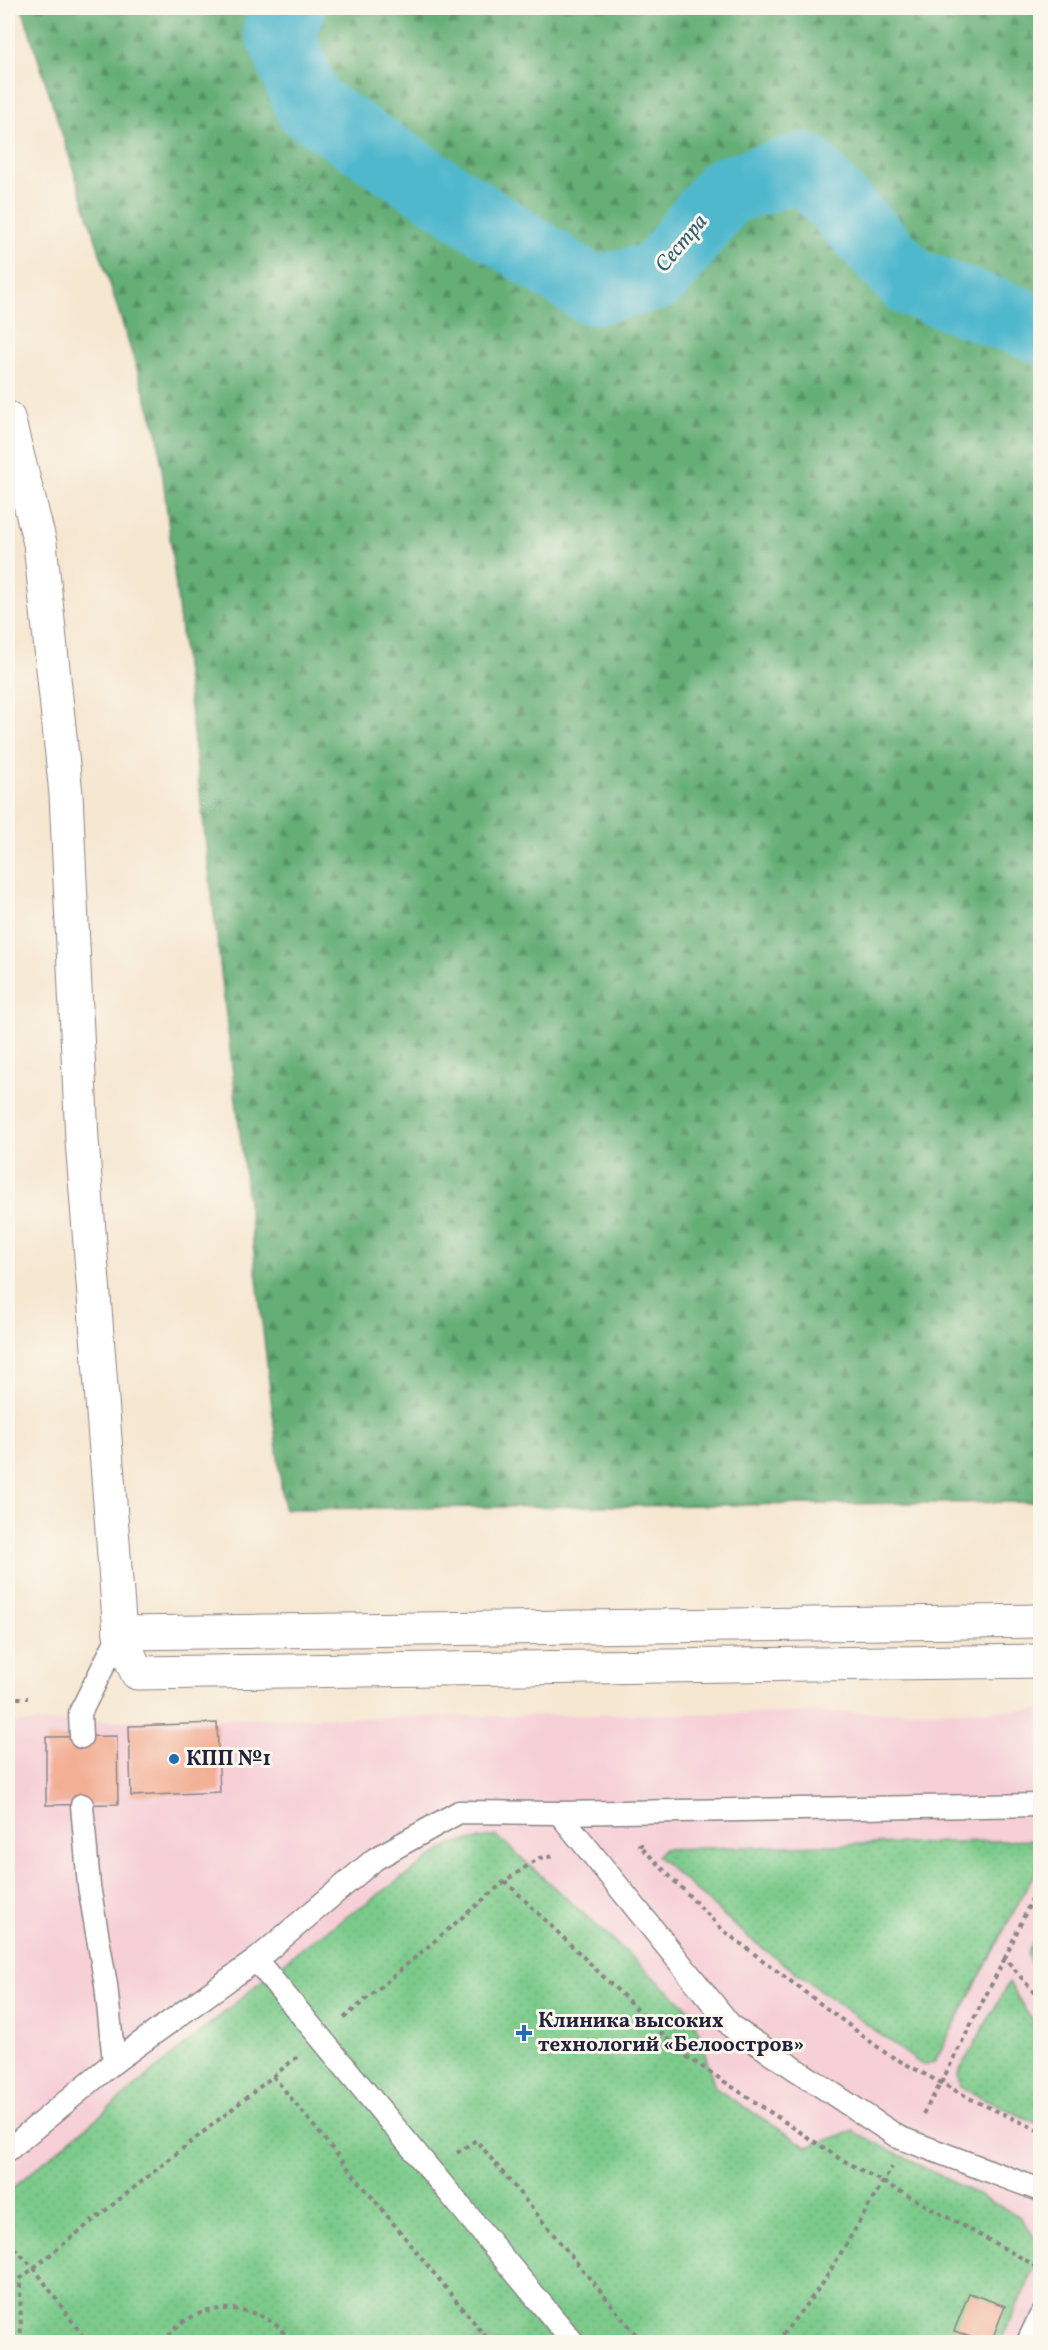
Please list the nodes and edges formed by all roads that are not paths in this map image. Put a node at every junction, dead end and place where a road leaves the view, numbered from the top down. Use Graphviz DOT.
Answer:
graph roads {
  1 [pos="8,418"];
  2 [pos="1041,1621"];
  3 [pos="120,1633"];
  4 [pos="1041,1661"];
  5 [pos="81,1737"];
  6 [pos="82,1805"];
  7 [pos="1041,1805"];
  8 [pos="559,1813"];
  9 [pos="256,1960"];
  10 [pos="114,2062"];
  11 [pos="8,2150"];
  12 [pos="1041,2190"];
  13 [pos="1041,2317"];
  14 [pos="573,2343"];
  15 [pos="1028,2343"];
  1 -- 3 [label="street"];
  2 -- 3 [label="street"];
  3 -- 4 [label="street"];
  3 -- 5 [label="lane"];
  6 -- 10 [label="lane"];
  7 -- 8 [label="lane"];
  8 -- 9 [label="lane"];
  8 -- 12 [label="lane"];
  9 -- 10 [label="lane"];
  9 -- 14 [label="lane"];
  10 -- 11 [label="lane"];
  13 -- 15 [label="lane"];
}
